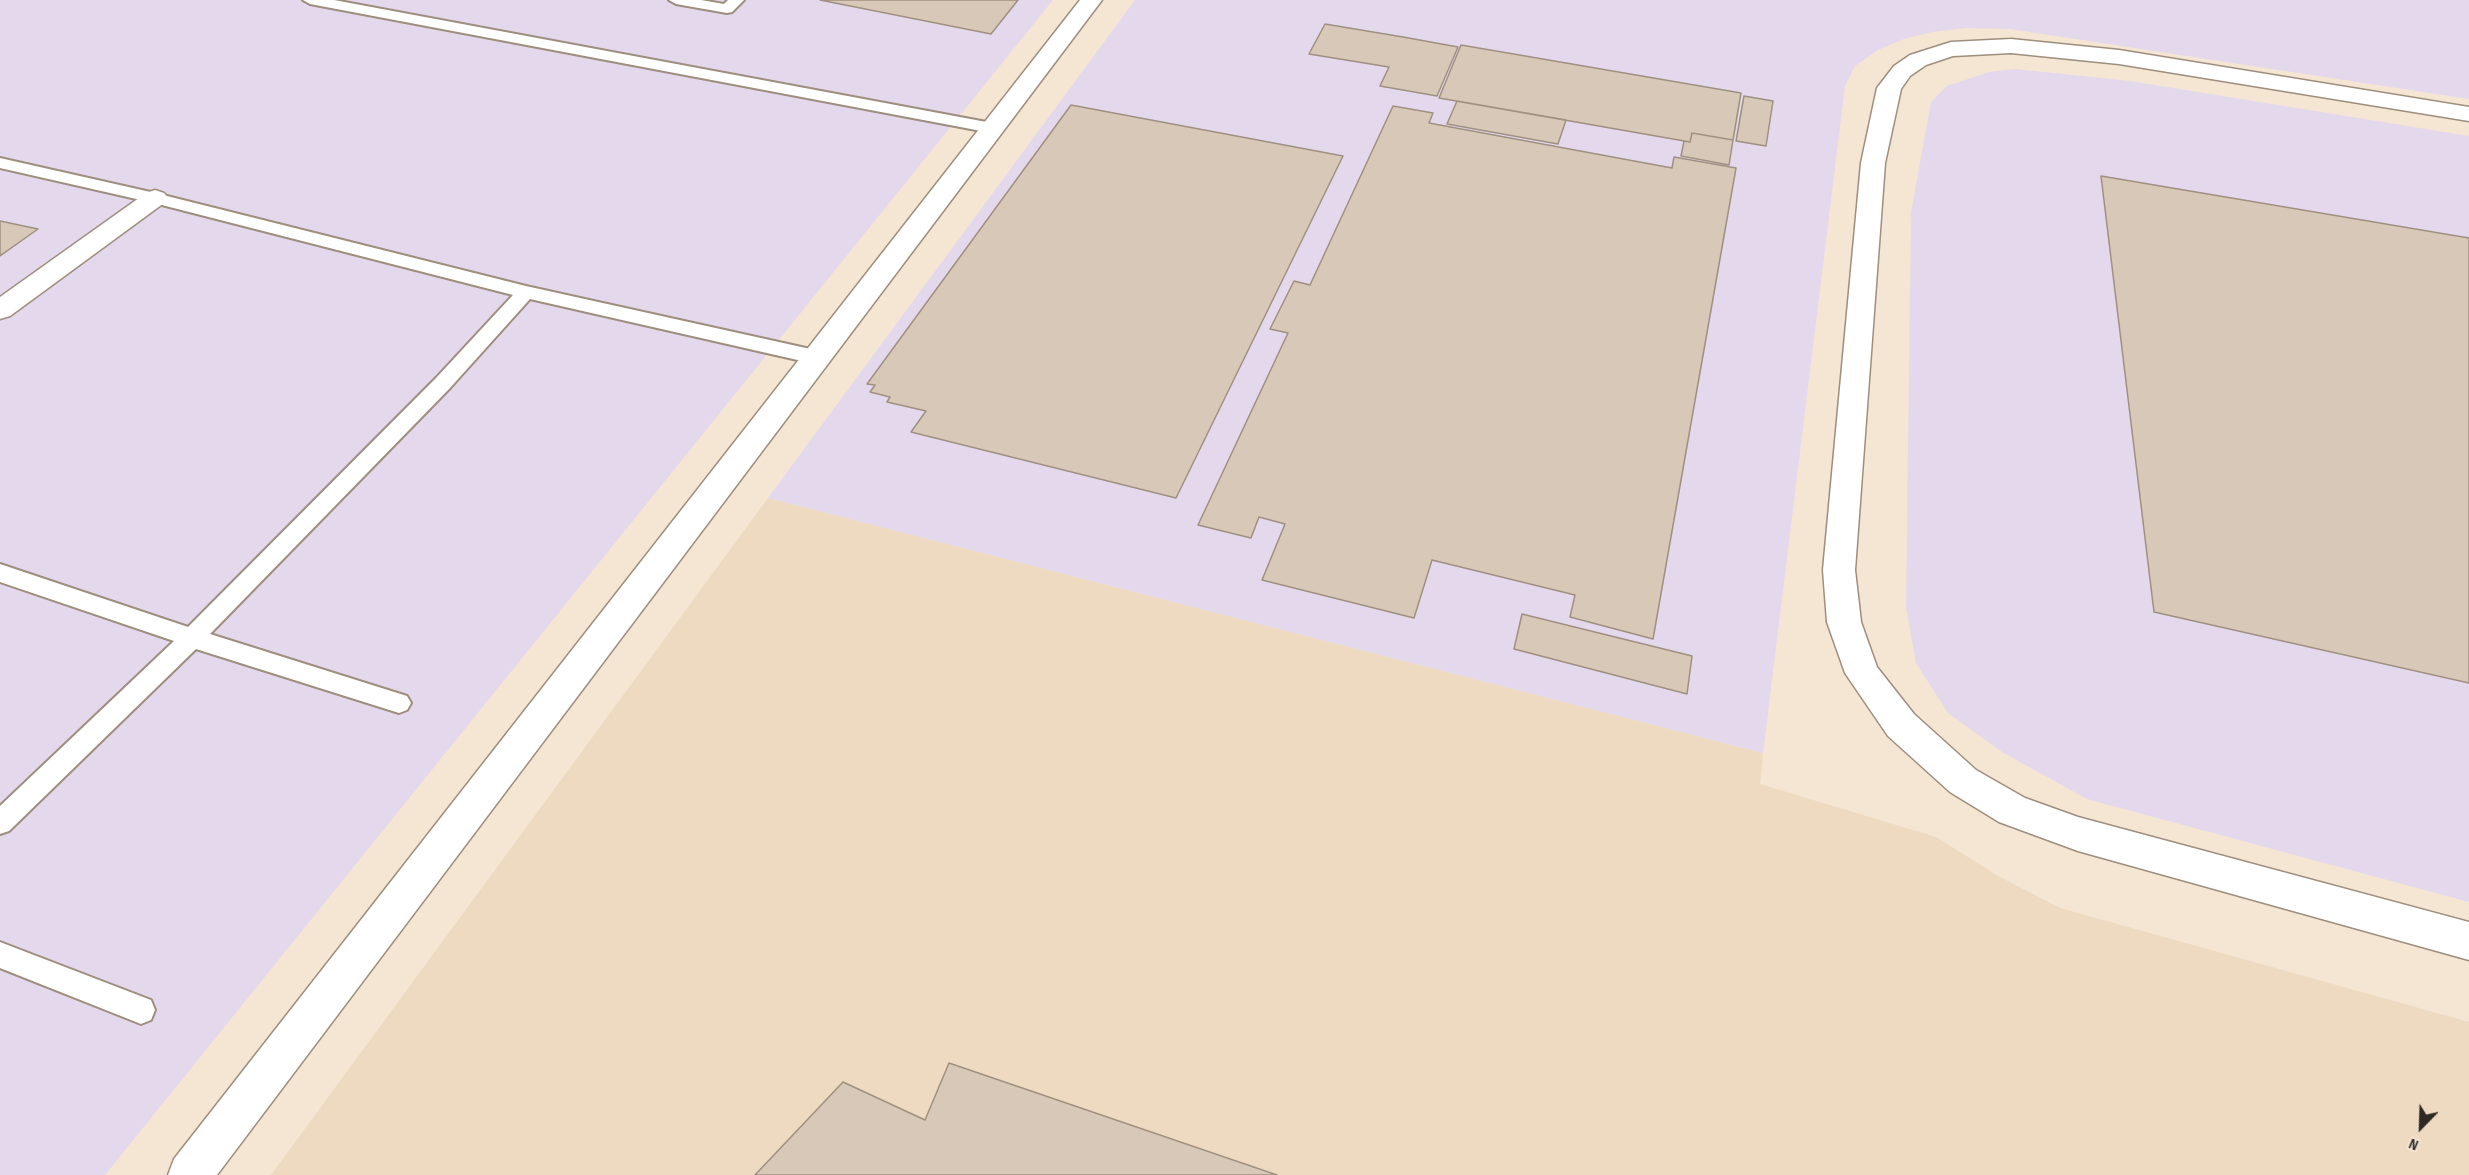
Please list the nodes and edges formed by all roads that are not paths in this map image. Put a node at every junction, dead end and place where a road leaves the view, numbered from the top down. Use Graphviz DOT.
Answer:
graph roads {
  1 [pos="310,0"];
  2 [pos="676,0"];
  3 [pos="737,0"];
  4 [pos="1091,0"];
  5 [pos="2469,114"];
  6 [pos="992,128"];
  7 [pos="0,163"];
  8 [pos="154,198"];
  9 [pos="526,292"];
  10 [pos="0,310"];
  11 [pos="815,357"];
  12 [pos="0,573"];
  13 [pos="192,638"];
  14 [pos="399,703"];
  15 [pos="0,823"];
  16 [pos="2469,941"];
  17 [pos="0,955"];
  18 [pos="141,1010"];
  19 [pos="190,1175"];
  1 -- 6 [label="lane"];
  2 -- 3 [label="lane"];
  4 -- 6 [label="street"];
  5 -- 16 [label="street"];
  6 -- 11 [label="street"];
  7 -- 8 [label="lane"];
  8 -- 9 [label="lane"];
  8 -- 10 [label="street"];
  9 -- 11 [label="lane"];
  9 -- 13 [label="lane"];
  11 -- 19 [label="street"];
  12 -- 13 [label="lane"];
  13 -- 14 [label="lane"];
  13 -- 15 [label="lane"];
  17 -- 18 [label="lane"];
}
